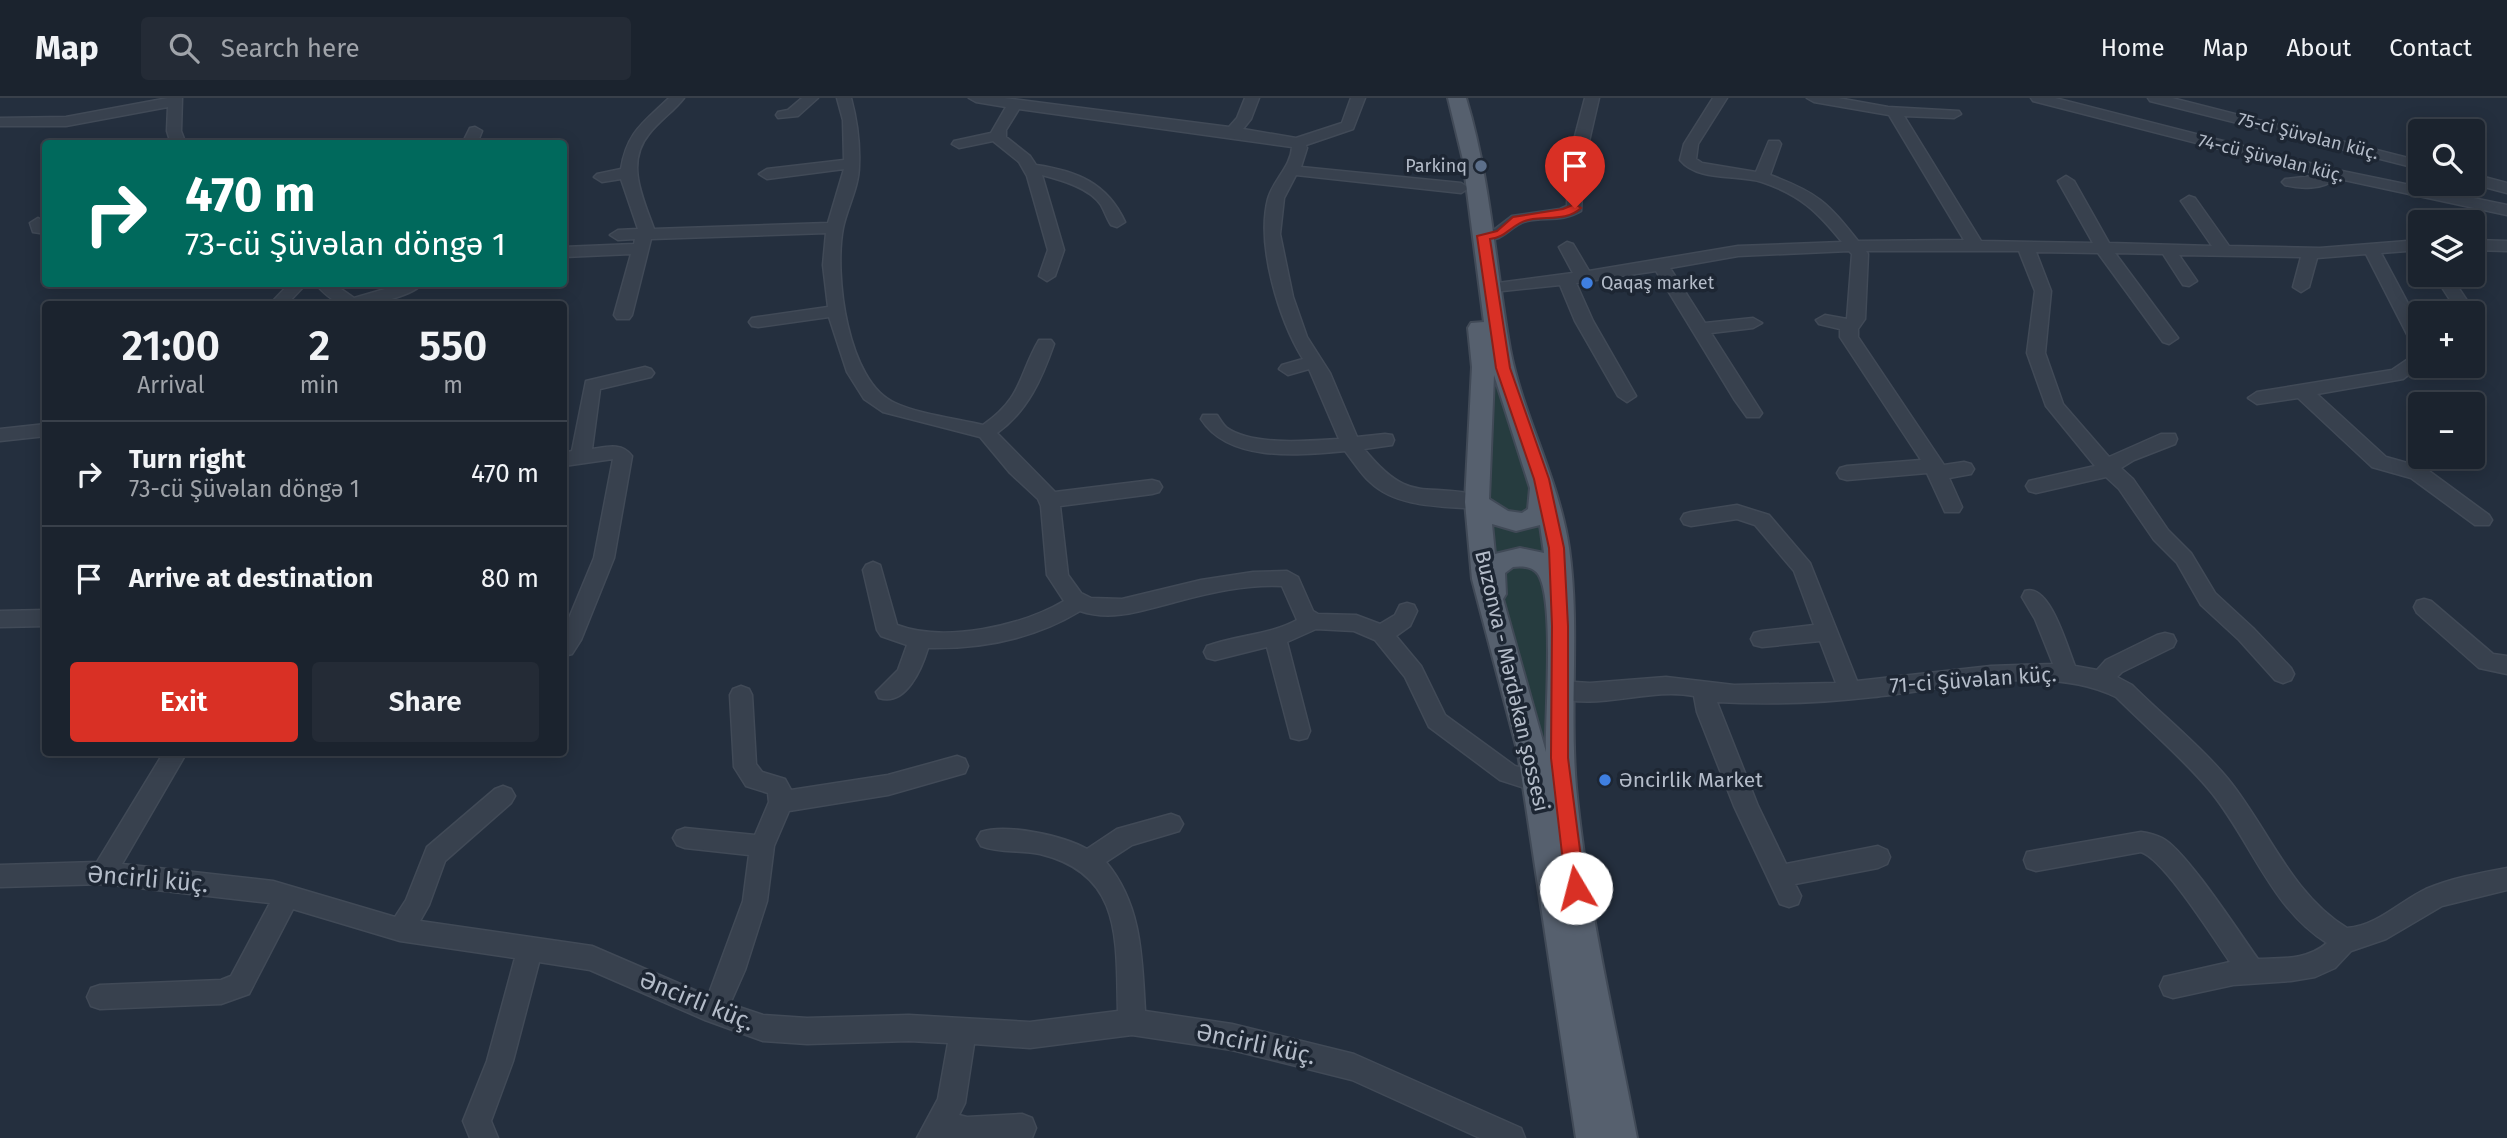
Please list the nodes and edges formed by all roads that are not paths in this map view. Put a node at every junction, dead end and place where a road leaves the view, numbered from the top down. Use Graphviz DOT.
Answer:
graph roads {
  1 [pos="677,98"];
  2 [pos="811,98"];
  3 [pos="844,98"];
  4 [pos="976,98"];
  5 [pos="1252,98"];
  6 [pos="1358,98"];
  7 [pos="1443,98"];
  8 [pos="1457,98"];
  9 [pos="1592,98"];
  10 [pos="1720,98"];
  11 [pos="1814,98"];
  12 [pos="2038,98"];
  13 [pos="2155,98"];
  14 [pos="175,99"];
  15 [pos="2063,101"];
  16 [pos="1014,104"];
  17 [pos="1059,104"];
  18 [pos="1894,111"];
  19 [pos="1954,114"];
  20 [pos="783,115"];
  21 [pos="0,122"];
  22 [pos="1233,132"];
  23 [pos="997,136"];
  24 [pos="177,140"];
  25 [pos="1297,143"];
  26 [pos="959,144"];
  27 [pos="1774,144"];
  28 [pos="2408,162"];
  29 [pos="852,164"];
  30 [pos="1032,169"];
  31 [pos="1291,170"];
  32 [pos="627,173"];
  33 [pos="2330,173"];
  34 [pos="766,174"];
  35 [pos="602,177"];
  36 [pos="1762,177"];
  37 [pos="2066,181"];
  38 [pos="2290,182"];
  39 [pos="2485,182"];
  40 [pos="1461,188"];
  41 [pos="2507,188"];
  42 [pos="2189,201"];
  43 [pos="2507,210"];
  44 [pos="1117,222"];
  45 [pos="835,228"];
  46 [pos="618,235"];
  47 [pos="1483,236"];
  48 [pos="643,242"];
  49 [pos="2408,244"];
  50 [pos="2485,245"];
  51 [pos="1854,246"];
  52 [pos="1976,246"];
  53 [pos="2507,246"];
  54 [pos="1567,247"];
  55 [pos="2026,248"];
  56 [pos="2103,249"];
  57 [pos="2168,250"];
  58 [pos="2224,251"];
  59 [pos="2372,251"];
  60 [pos="567,252"];
  61 [pos="2308,253"];
  62 [pos="1661,266"];
  63 [pos="1047,276"];
  64 [pos="1575,278"];
  65 [pos="2189,281"];
  66 [pos="295,287"];
  67 [pos="328,287"];
  68 [pos="408,287"];
  69 [pos="2301,287"];
  70 [pos="1490,289"];
  71 [pos="281,301"];
  72 [pos="347,301"];
  73 [pos="362,301"];
  74 [pos="836,311"];
  75 [pos="623,315"];
  76 [pos="2408,319"];
  77 [pos="1825,320"];
  78 [pos="758,322"];
  79 [pos="1753,323"];
  80 [pos="1851,326"];
  81 [pos="1702,329"];
  82 [pos="2169,338"];
  83 [pos="1045,344"];
  84 [pos="1313,362"];
  85 [pos="2408,367"];
  86 [pos="1288,369"];
  87 [pos="645,373"];
  88 [pos="2301,391"];
  89 [pos="1627,396"];
  90 [pos="2257,398"];
  91 [pos="1753,413"];
  92 [pos="1210,419"];
  93 [pos="42,430"];
  94 [pos="986,432"];
  95 [pos="0,435"];
  96 [pos="2168,439"];
  97 [pos="1385,440"];
  98 [pos="1351,446"];
  99 [pos="572,458"];
  100 [pos="2107,467"];
  101 [pos="1936,469"];
  102 [pos="1964,470"];
  103 [pos="1847,473"];
  104 [pos="1542,479"];
  105 [pos="2036,486"];
  106 [pos="1152,487"];
  107 [pos="1050,500"];
  108 [pos="1477,502"];
  109 [pos="1952,507"];
  110 [pos="1691,519"];
  111 [pos="2482,520"];
  112 [pos="873,570"];
  113 [pos="2032,597"];
  114 [pos="1079,602"];
  115 [pos="2424,607"];
  116 [pos="1406,611"];
  117 [pos="42,618"];
  118 [pos="0,619"];
  119 [pos="1312,621"];
  120 [pos="1495,622"];
  121 [pos="1560,626"];
  122 [pos="1827,632"];
  123 [pos="1382,634"];
  124 [pos="1275,636"];
  125 [pos="1762,639"];
  126 [pos="919,640"];
  127 [pos="2165,641"];
  128 [pos="567,644"];
  129 [pos="1215,652"];
  130 [pos="2507,665"];
  131 [pos="2067,674"];
  132 [pos="2283,674"];
  133 [pos="2103,678"];
  134 [pos="1559,690"];
  135 [pos="1850,690"];
  136 [pos="1704,691"];
  137 [pos="887,692"];
  138 [pos="741,695"];
  139 [pos="1299,731"];
  140 [pos="174,756"];
  141 [pos="957,766"];
  142 [pos="1538,782"];
  143 [pos="503,796"];
  144 [pos="781,802"];
  145 [pos="1171,824"];
  146 [pos="685,838"];
  147 [pos="989,839"];
  148 [pos="762,846"];
  149 [pos="1878,857"];
  150 [pos="1090,860"];
  151 [pos="2036,860"];
  152 [pos="104,873"];
  153 [pos="0,876"];
  154 [pos="2507,879"];
  155 [pos="287,895"];
  156 [pos="400,930"];
  157 [pos="2344,940"];
  158 [pos="530,949"];
  159 [pos="2252,971"];
  160 [pos="2173,986"];
  161 [pos="100,997"];
  162 [pos="714,1011"];
  163 [pos="1132,1022"];
  164 [pos="963,1031"];
  165 [pos="1022,1128"];
  166 [pos="935,1130"];
  167 [pos="484,1138"];
  168 [pos="1511,1138"];
  169 [pos="1593,1138"];
  170 [pos="1620,1138"];
  1 -- 32 [label="street"];
  2 -- 20 [label="street"];
  3 -- 29 [label="street"];
  4 -- 16 [label="street"];
  5 -- 22 [label="street"];
  6 -- 25 [label="street"];
  7 -- 40 [label="main road, Buzonva - Mərdəkan şossesi"];
  8 -- 47 [label="main road"];
  9 -- 47 [label="street"];
  10 -- 36 [label="street"];
  11 -- 18 [label="street"];
  12 -- 15 [label="street, 74-cü Şüvəlan küç."];
  13 -- 28 [label="street, 75-ci Şüvəlan küç."];
  14 -- 21 [label="street"];
  14 -- 24 [label="street"];
  15 -- 33 [label="street, 74-cü Şüvəlan küç."];
  16 -- 17 [label="street"];
  16 -- 23 [label="street"];
  17 -- 22 [label="street"];
  18 -- 19 [label="street"];
  18 -- 52 [label="street"];
  22 -- 25 [label="street"];
  23 -- 26 [label="street"];
  23 -- 30 [label="street"];
  25 -- 31 [label="street"];
  27 -- 36 [label="street"];
  29 -- 34 [label="street"];
  29 -- 45 [label="street"];
  30 -- 44 [label="street"];
  30 -- 63 [label="street"];
  31 -- 40 [label="street"];
  31 -- 84 [label="street"];
  32 -- 35 [label="street"];
  32 -- 48 [label="street"];
  33 -- 38 [label="street"];
  33 -- 43 [label="street, 74-cü Şüvəlan küç."];
  36 -- 51 [label="street"];
  37 -- 56 [label="street"];
  39 -- 41 [label="street"];
  40 -- 108 [label="main road, Buzonva - Mərdəkan şossesi"];
  42 -- 58 [label="street"];
  45 -- 48 [label="street"];
  45 -- 74 [label="street"];
  46 -- 48 [label="street"];
  47 -- 70 [label="main road"];
  48 -- 60 [label="street"];
  48 -- 75 [label="street"];
  49 -- 59 [label="street"];
  50 -- 53 [label="street"];
  51 -- 52 [label="street"];
  51 -- 62 [label="street"];
  51 -- 80 [label="street"];
  52 -- 55 [label="street"];
  54 -- 64 [label="street"];
  55 -- 56 [label="street"];
  55 -- 100 [label="street"];
  56 -- 57 [label="street"];
  56 -- 82 [label="street"];
  57 -- 58 [label="street"];
  57 -- 65 [label="street"];
  58 -- 61 [label="street"];
  59 -- 61 [label="street"];
  59 -- 76 [label="street"];
  61 -- 69 [label="street"];
  62 -- 64 [label="street"];
  62 -- 81 [label="street"];
  64 -- 70 [label="street"];
  64 -- 89 [label="street"];
  66 -- 71 [label="street"];
  67 -- 72 [label="street"];
  68 -- 73 [label="street"];
  70 -- 104 [label="main road"];
  74 -- 78 [label="street"];
  74 -- 94 [label="street"];
  77 -- 80 [label="street"];
  79 -- 81 [label="street"];
  80 -- 101 [label="street"];
  81 -- 91 [label="street"];
  83 -- 94 [label="street"];
  84 -- 86 [label="street"];
  84 -- 98 [label="street"];
  85 -- 88 [label="street"];
  87 -- 99 [label="street"];
  88 -- 90 [label="street"];
  88 -- 111 [label="street"];
  92 -- 98 [label="street"];
  93 -- 95 [label="street"];
  94 -- 107 [label="street"];
  96 -- 100 [label="street"];
  97 -- 98 [label="street"];
  98 -- 108 [label="street"];
  99 -- 128 [label="street"];
  100 -- 105 [label="street"];
  100 -- 132 [label="street"];
  101 -- 102 [label="street"];
  101 -- 103 [label="street"];
  101 -- 109 [label="street"];
  104 -- 108 [label="main road"];
  104 -- 121 [label="main road"];
  106 -- 107 [label="street"];
  107 -- 114 [label="street"];
  108 -- 120 [label="main road, Buzonva - Mərdəkan şossesi"];
  110 -- 122 [label="street"];
  112 -- 126 [label="street"];
  113 -- 131 [label="street"];
  114 -- 119 [label="street"];
  114 -- 126 [label="street"];
  115 -- 130 [label="street"];
  116 -- 123 [label="street"];
  117 -- 118 [label="street"];
  119 -- 123 [label="street"];
  119 -- 124 [label="street"];
  120 -- 121 [label="main road"];
  120 -- 142 [label="main road, Buzonva - Mərdəkan şossesi"];
  121 -- 134 [label="main road"];
  122 -- 125 [label="street"];
  122 -- 135 [label="street"];
  123 -- 142 [label="street"];
  124 -- 129 [label="street"];
  124 -- 139 [label="street"];
  126 -- 137 [label="street"];
  127 -- 133 [label="street"];
  131 -- 133 [label="street, 71-ci Şüvəlan küç."];
  131 -- 135 [label="street, 71-ci Şüvəlan küç."];
  133 -- 157 [label="street, 71-ci Şüvəlan küç."];
  134 -- 136 [label="street, 71-ci Şüvəlan küç."];
  134 -- 170 [label="main road"];
  135 -- 136 [label="street, 71-ci Şüvəlan küç."];
  136 -- 149 [label="street"];
  138 -- 144 [label="street"];
  140 -- 152 [label="street"];
  141 -- 144 [label="street"];
  142 -- 169 [label="main road, Buzonva - Mərdəkan şossesi"];
  143 -- 156 [label="street"];
  144 -- 148 [label="street"];
  145 -- 150 [label="street"];
  146 -- 148 [label="street"];
  147 -- 150 [label="street"];
  148 -- 162 [label="street"];
  150 -- 163 [label="street"];
  151 -- 159 [label="street"];
  152 -- 153 [label="street, Əncirli küç."];
  152 -- 155 [label="street, Əncirli küç."];
  154 -- 157 [label="street"];
  155 -- 156 [label="street, Əncirli küç."];
  155 -- 161 [label="street"];
  156 -- 158 [label="street, Əncirli küç."];
  157 -- 159 [label="street"];
  158 -- 162 [label="street, Əncirli küç."];
  158 -- 167 [label="street"];
  159 -- 160 [label="street"];
  162 -- 164 [label="street, Əncirli küç."];
  163 -- 164 [label="street, Əncirli küç."];
  163 -- 168 [label="street, Əncirli küç."];
  164 -- 166 [label="street"];
  165 -- 166 [label="street"];
}
